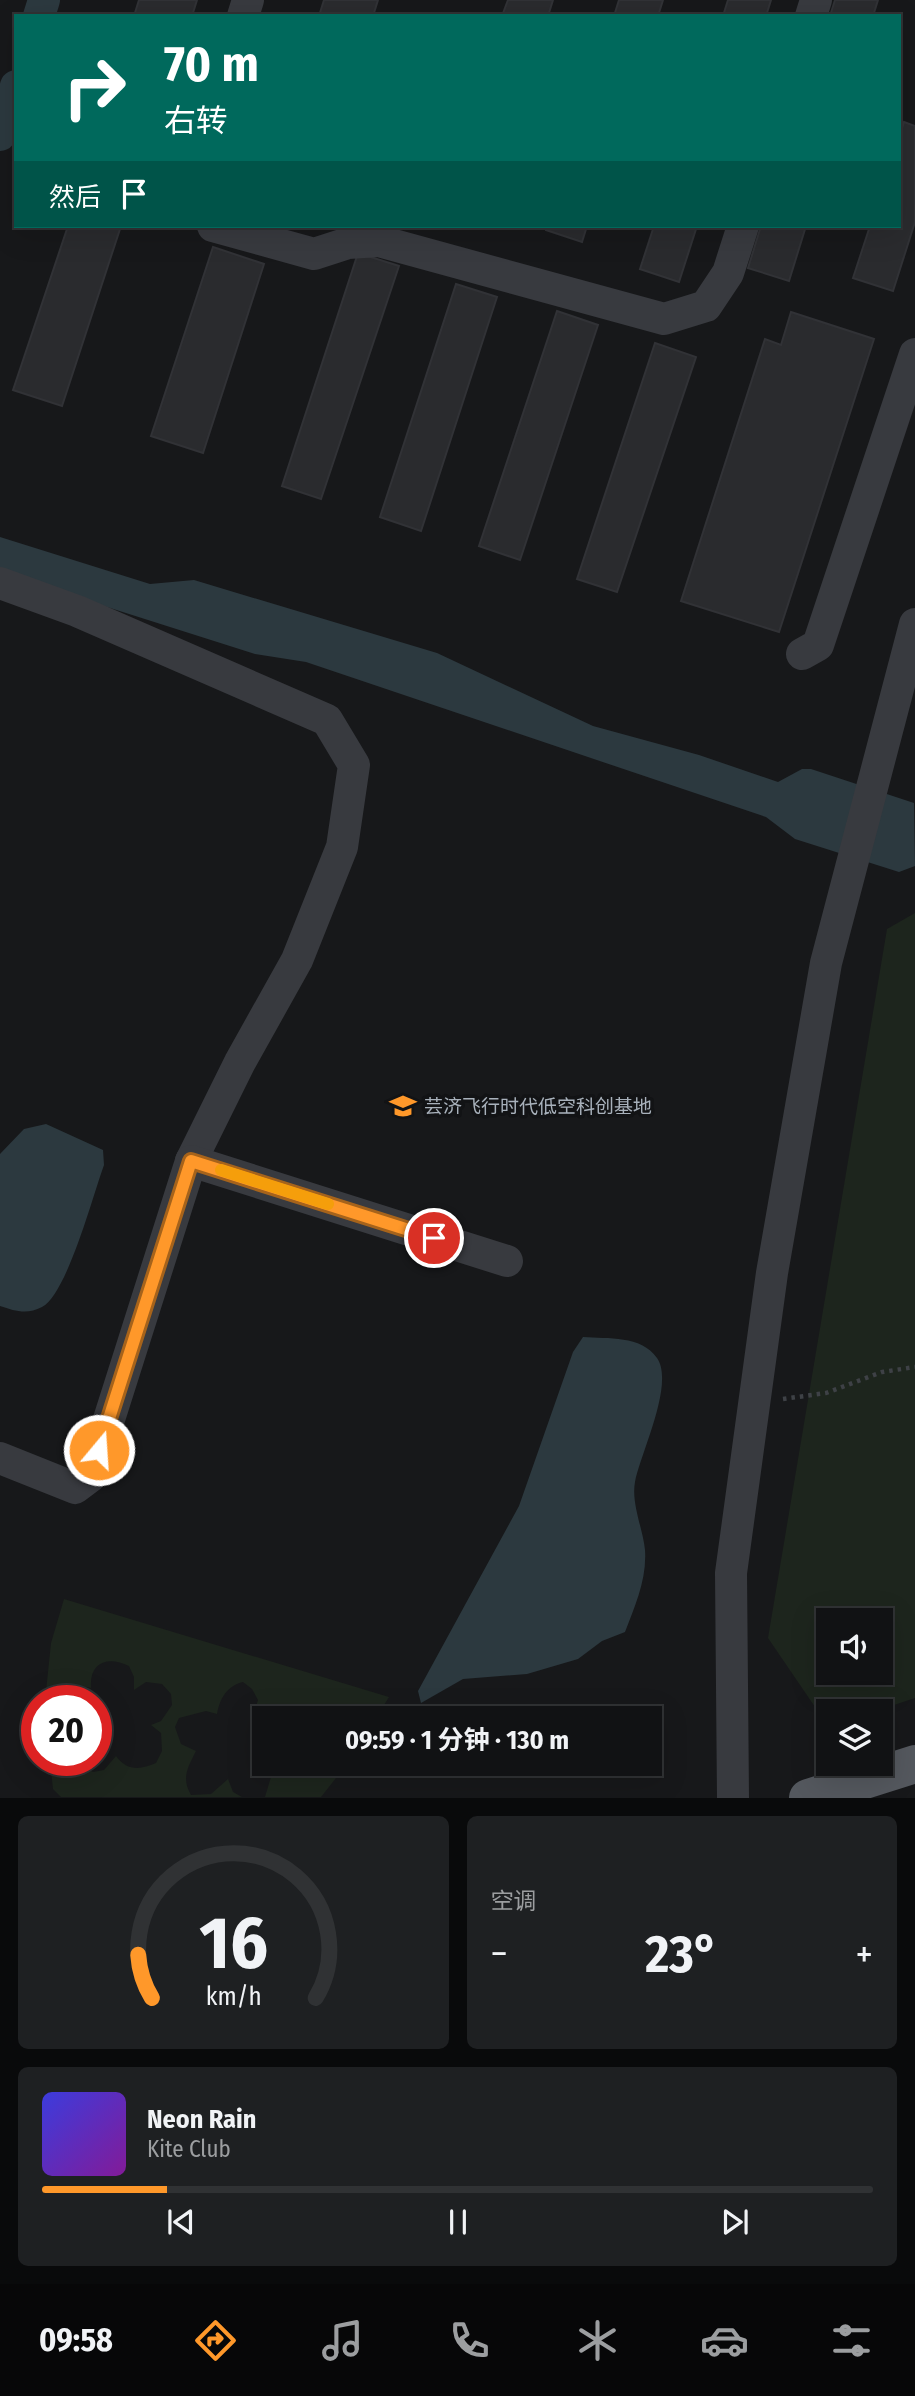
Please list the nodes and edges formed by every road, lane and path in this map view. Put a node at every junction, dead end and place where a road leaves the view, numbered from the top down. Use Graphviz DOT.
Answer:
graph roads {
  1 [pos="221,228"];
  2 [pos="742,228"];
  3 [pos="914,364"];
  4 [pos="0,583"];
  5 [pos="915,625"];
  6 [pos="802,654"];
  7 [pos="191,1161"];
  8 [pos="507,1261"];
  9 [pos="915,1367"];
  10 [pos="755,1403"];
  11 [pos="0,1458"];
  12 [pos="915,1764"];
  13 [pos="733,1797"];
  14 [pos="808,1797"];
  1 -- 2 [label="street"];
  3 -- 6 [label="street"];
  4 -- 7 [label="street"];
  5 -- 10 [label="street"];
  7 -- 8 [label="street"];
  7 -- 11 [label="street"];
  9 -- 10 [label="path"];
  10 -- 13 [label="street"];
  12 -- 14 [label="main road"];
}
